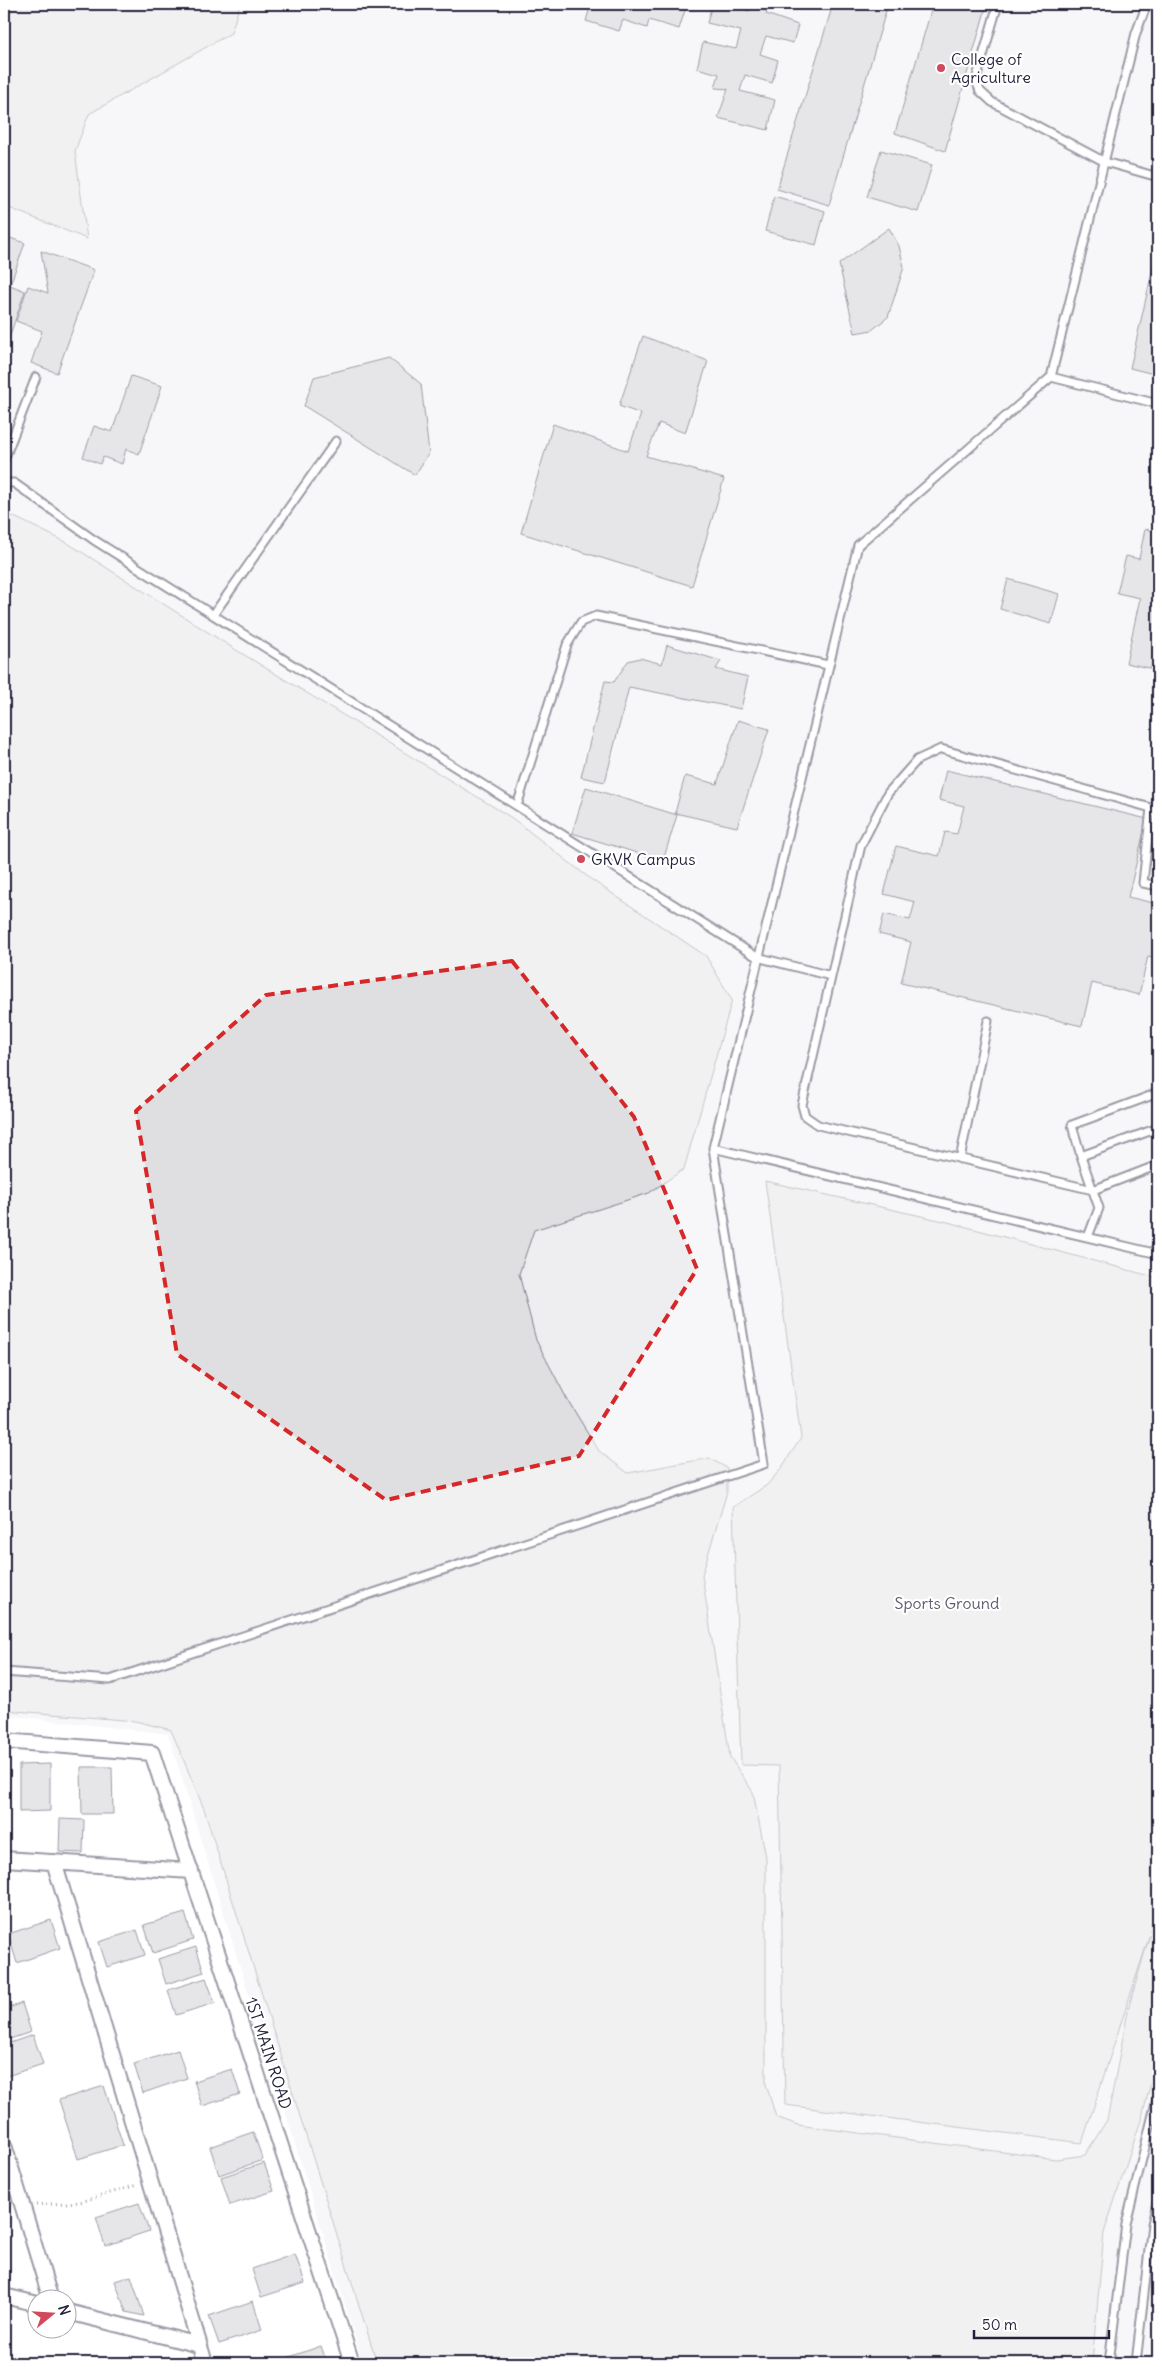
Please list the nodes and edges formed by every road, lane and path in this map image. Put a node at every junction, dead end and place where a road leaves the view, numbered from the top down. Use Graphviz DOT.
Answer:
graph roads {
  1 [pos="998,4"];
  2 [pos="1147,4"];
  3 [pos="1105,162"];
  4 [pos="1158,177"];
  5 [pos="36,377"];
  6 [pos="1052,377"];
  7 [pos="1158,404"];
  8 [pos="336,441"];
  9 [pos="4,460"];
  10 [pos="4,484"];
  11 [pos="213,615"];
  12 [pos="828,666"];
  13 [pos="517,806"];
  14 [pos="1158,886"];
  15 [pos="757,957"];
  16 [pos="831,976"];
  17 [pos="988,1021"];
  18 [pos="1158,1093"];
  19 [pos="1158,1128"];
  20 [pos="713,1148"];
  21 [pos="1081,1156"];
  22 [pos="960,1159"];
  23 [pos="1158,1164"];
  24 [pos="1093,1190"];
  25 [pos="1088,1237"];
  26 [pos="1158,1254"];
  27 [pos="4,1672"];
  28 [pos="4,1740"];
  29 [pos="4,1859"];
  30 [pos="54,1862"];
  31 [pos="191,1871"];
  32 [pos="1158,2094"];
  33 [pos="4,2145"];
  34 [pos="9,2179"];
  35 [pos="150,2181"];
  36 [pos="1158,2198"];
  37 [pos="22,2206"];
  38 [pos="48,2290"];
  39 [pos="4,2296"];
  40 [pos="28,2302"];
  41 [pos="78,2314"];
  42 [pos="199,2344"];
  43 [pos="205,2363"];
  44 [pos="352,2363"];
  45 [pos="1109,2363"];
  46 [pos="1136,2363"];
  1 -- 3 [label="lane"];
  2 -- 3 [label="lane"];
  3 -- 4 [label="lane"];
  3 -- 6 [label="lane"];
  5 -- 9 [label="lane"];
  6 -- 7 [label="lane"];
  6 -- 12 [label="lane"];
  8 -- 11 [label="lane"];
  10 -- 11 [label="lane"];
  11 -- 13 [label="lane"];
  12 -- 13 [label="lane"];
  12 -- 15 [label="lane"];
  13 -- 15 [label="lane"];
  14 -- 16 [label="lane"];
  15 -- 16 [label="lane"];
  15 -- 20 [label="lane"];
  16 -- 22 [label="lane"];
  17 -- 22 [label="lane"];
  18 -- 21 [label="lane"];
  19 -- 21 [label="lane"];
  20 -- 25 [label="lane"];
  20 -- 27 [label="lane"];
  21 -- 24 [label="lane"];
  22 -- 24 [label="lane"];
  23 -- 24 [label="lane"];
  24 -- 25 [label="lane"];
  25 -- 26 [label="lane"];
  28 -- 31 [label="street, 1ST MAIN ROAD"];
  29 -- 30 [label="street"];
  30 -- 31 [label="street"];
  30 -- 35 [label="street"];
  31 -- 44 [label="street, 1ST MAIN ROAD"];
  32 -- 45 [label="lane"];
  33 -- 34 [label="street"];
  34 -- 37 [label="street"];
  35 -- 37 [label="path"];
  35 -- 42 [label="street"];
  36 -- 46 [label="lane"];
  37 -- 38 [label="street"];
  39 -- 40 [label="street"];
  41 -- 42 [label="street"];
  42 -- 43 [label="street"];
}
